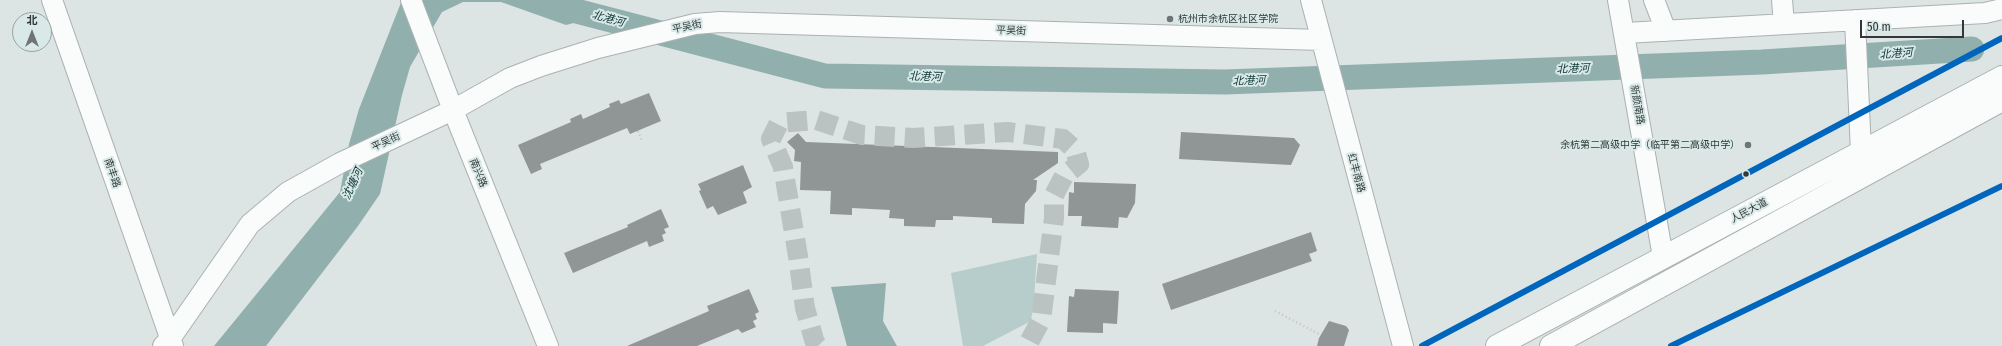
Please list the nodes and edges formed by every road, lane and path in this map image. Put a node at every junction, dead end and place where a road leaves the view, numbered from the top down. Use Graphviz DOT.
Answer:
graph roads {
  1 [pos="52,0"];
  2 [pos="411,0"];
  3 [pos="1311,0"];
  4 [pos="1618,0"];
  5 [pos="1654,0"];
  6 [pos="1782,0"];
  7 [pos="1961,7"];
  8 [pos="2002,9"];
  9 [pos="1784,24"];
  10 [pos="1855,29"];
  11 [pos="1666,31"];
  12 [pos="1625,34"];
  13 [pos="1321,40"];
  14 [pos="2002,77"];
  15 [pos="2002,100"];
  16 [pos="453,110"];
  17 [pos="638,131"];
  18 [pos="642,141"];
  19 [pos="1861,152"];
  20 [pos="1663,257"];
  21 [pos="1275,311"];
  22 [pos="1321,335"];
  23 [pos="169,344"];
  24 [pos="548,346"];
  25 [pos="1403,346"];
  26 [pos="1497,346"];
  27 [pos="1551,346"];
  1 -- 23 [label="street, 南丰路"];
  2 -- 16 [label="street, 南兴路"];
  3 -- 13 [label="street, 红丰南路"];
  4 -- 12 [label="street, 新颜南路"];
  5 -- 11 [label="street"];
  6 -- 9 [label="street"];
  7 -- 8 [label="street"];
  7 -- 10 [label="street"];
  9 -- 10 [label="street"];
  9 -- 11 [label="street"];
  10 -- 19 [label="street"];
  11 -- 12 [label="street"];
  12 -- 20 [label="street, 新颜南路"];
  13 -- 16 [label="street, 平吴街"];
  13 -- 25 [label="street, 红丰南路"];
  14 -- 19 [label="main road, 人民大道"];
  15 -- 27 [label="main road"];
  16 -- 23 [label="street, 平吴街"];
  16 -- 24 [label="street, 南兴路"];
  17 -- 18 [label="path"];
  19 -- 20 [label="main road, 人民大道"];
  20 -- 26 [label="main road, 人民大道"];
  21 -- 22 [label="path"];
}
